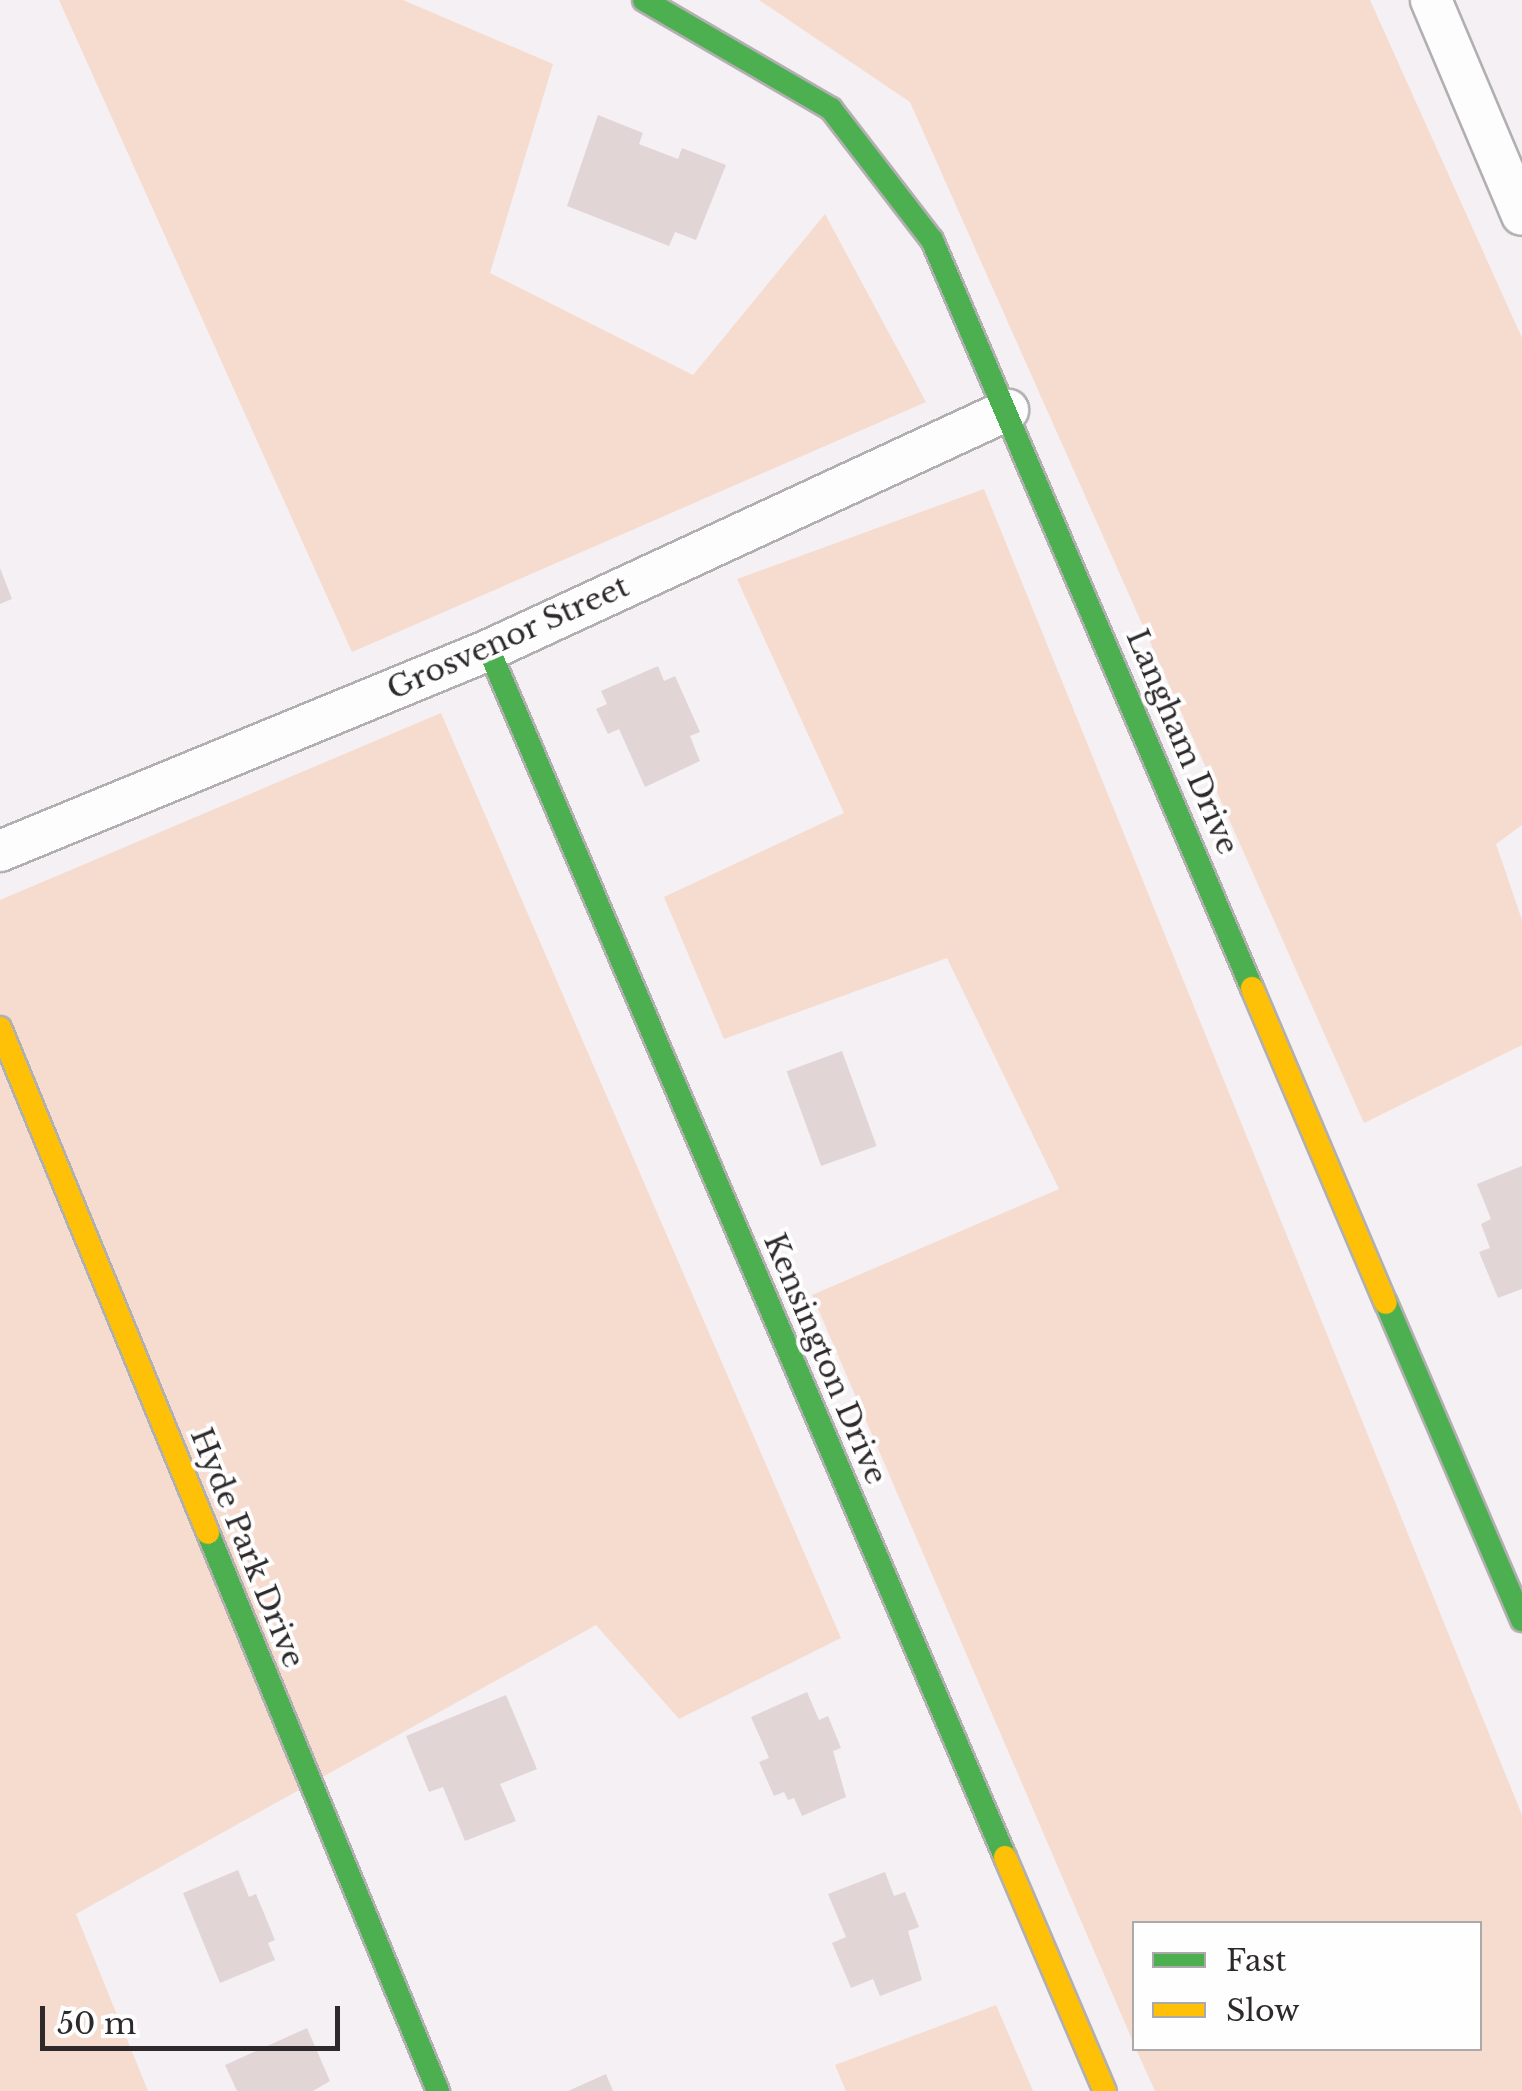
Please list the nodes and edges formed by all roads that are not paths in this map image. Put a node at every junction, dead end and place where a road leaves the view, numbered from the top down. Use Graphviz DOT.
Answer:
graph roads {
  1 [pos="644,0"];
  2 [pos="1431,0"];
  3 [pos="1522,215"];
  4 [pos="1008,410"];
  5 [pos="489,650"];
  6 [pos="0,851"];
  7 [pos="0,1028"];
  8 [pos="1522,1620"];
  9 [pos="438,2091"];
  10 [pos="1105,2091"];
  1 -- 4 [label="street, Langham Drive"];
  2 -- 3 [label="street"];
  4 -- 5 [label="street, Grosvenor Street"];
  4 -- 8 [label="street, Langham Drive"];
  5 -- 6 [label="street, Grosvenor Street"];
  5 -- 10 [label="street, Kensington Drive"];
  7 -- 9 [label="street, Hyde Park Drive"];
}
